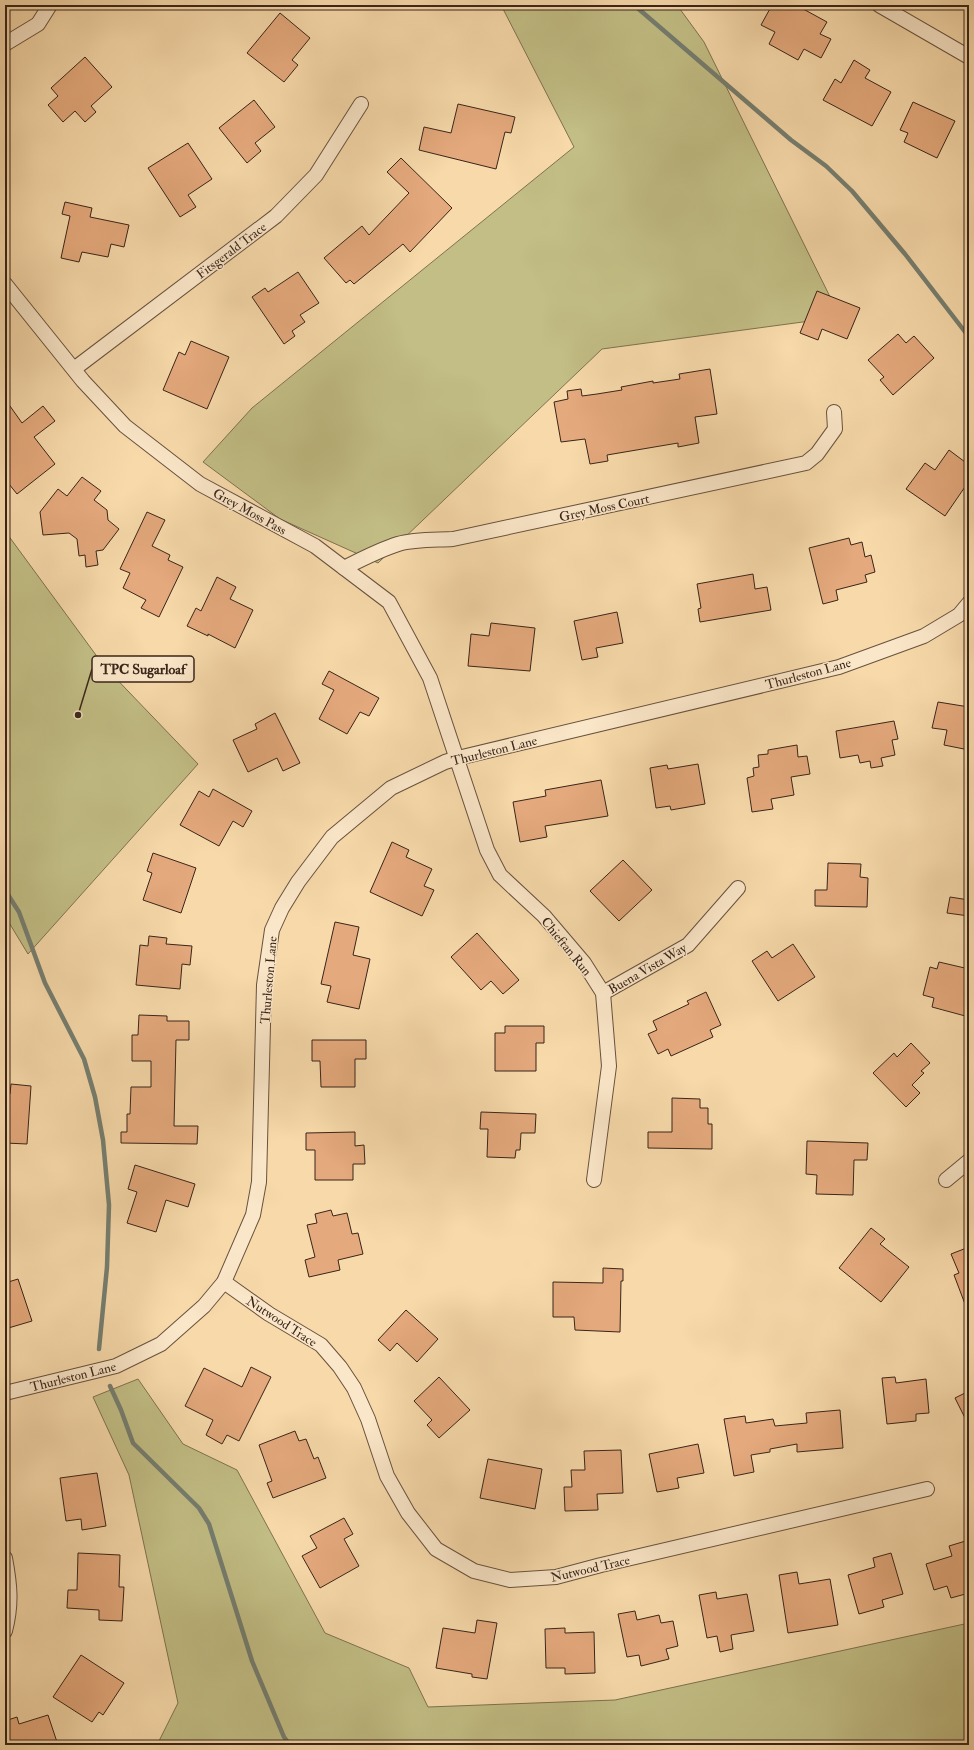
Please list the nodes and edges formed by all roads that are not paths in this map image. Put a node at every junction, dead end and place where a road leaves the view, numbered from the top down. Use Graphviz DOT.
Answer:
graph roads {
  1 [pos="50,5"];
  2 [pos="879,5"];
  3 [pos="5,44"];
  4 [pos="969,57"];
  5 [pos="361,104"];
  6 [pos="5,284"];
  7 [pos="74,369"];
  8 [pos="834,412"];
  9 [pos="344,568"];
  10 [pos="969,603"];
  11 [pos="458,758"];
  12 [pos="738,888"];
  13 [pos="603,993"];
  14 [pos="969,1161"];
  15 [pos="594,1180"];
  16 [pos="946,1180"];
  17 [pos="224,1282"];
  18 [pos="5,1393"];
  19 [pos="927,1489"];
  20 [pos="5,1558"];
  21 [pos="5,1631"];
  1 -- 3 [label="street"];
  2 -- 4 [label="street"];
  5 -- 7 [label="street, Fitsgerald Trace"];
  6 -- 7 [label="street, Grey Moss Pass"];
  7 -- 9 [label="street, Grey Moss Pass"];
  8 -- 9 [label="street, Grey Moss Court"];
  9 -- 11 [label="street, Grey Moss Pass"];
  10 -- 11 [label="street, Thurleston Lane"];
  11 -- 13 [label="street, Chieftan Run"];
  11 -- 17 [label="street, Thurleston Lane"];
  12 -- 13 [label="street, Buena Vista Way"];
  13 -- 15 [label="street, Chieftan Run"];
  14 -- 16 [label="street"];
  17 -- 18 [label="street, Thurleston Lane"];
  17 -- 19 [label="street, Nutwood Trace"];
  20 -- 21 [label="street"];
}
